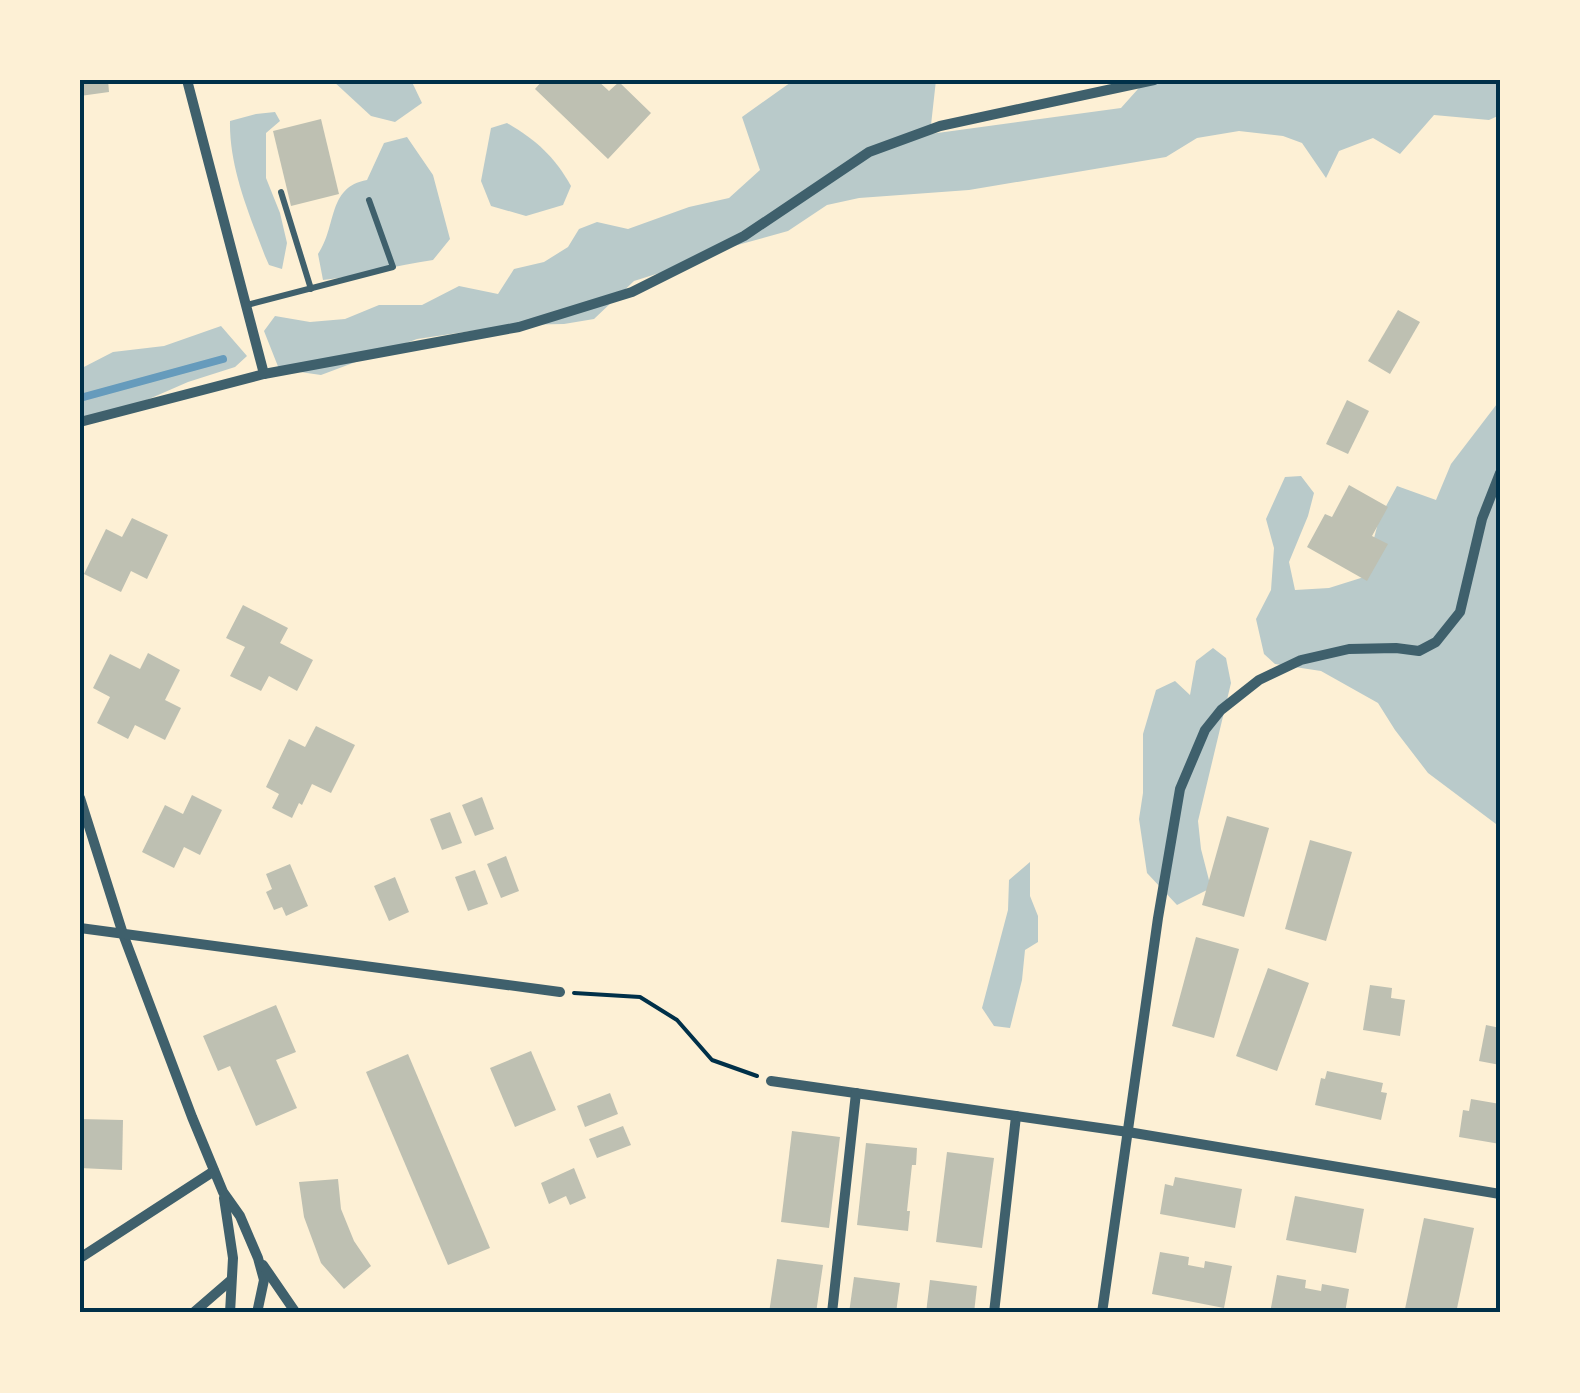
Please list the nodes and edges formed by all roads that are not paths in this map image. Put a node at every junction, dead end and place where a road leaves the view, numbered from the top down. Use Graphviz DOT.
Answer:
graph roads {
  1 [pos="187,80"];
  2 [pos="1154,80"];
  3 [pos="281,192"];
  4 [pos="369,200"];
  5 [pos="310,289"];
  6 [pos="246,306"];
  7 [pos="264,374"];
  8 [pos="80,422"];
  9 [pos="1500,473"];
  10 [pos="80,798"];
  11 [pos="80,928"];
  12 [pos="123,934"];
  13 [pos="560,992"];
  14 [pos="771,1081"];
  15 [pos="856,1094"];
  16 [pos="1016,1116"];
  17 [pos="1128,1132"];
  18 [pos="214,1171"];
  19 [pos="223,1192"];
  20 [pos="1500,1194"];
  21 [pos="80,1258"];
  22 [pos="258,1258"];
  23 [pos="230,1281"];
  24 [pos="194,1313"];
  25 [pos="230,1313"];
  26 [pos="257,1313"];
  27 [pos="296,1313"];
  28 [pos="832,1313"];
  29 [pos="994,1313"];
  30 [pos="1102,1313"];
  1 -- 6 [label="street"];
  2 -- 7 [label="street"];
  3 -- 5 [label="lane"];
  4 -- 5 [label="lane"];
  5 -- 6 [label="lane"];
  6 -- 7 [label="street"];
  7 -- 8 [label="street"];
  9 -- 17 [label="street"];
  10 -- 12 [label="street"];
  11 -- 12 [label="street"];
  12 -- 13 [label="street"];
  12 -- 18 [label="street"];
  14 -- 15 [label="street"];
  15 -- 16 [label="street"];
  15 -- 28 [label="street"];
  16 -- 17 [label="street"];
  16 -- 29 [label="street"];
  17 -- 20 [label="street"];
  17 -- 30 [label="street"];
  18 -- 19 [label="street"];
  18 -- 21 [label="street"];
  19 -- 22 [label="street"];
  19 -- 23 [label="street"];
  22 -- 26 [label="street"];
  22 -- 27 [label="street"];
  23 -- 24 [label="street"];
  23 -- 25 [label="street"];
}
